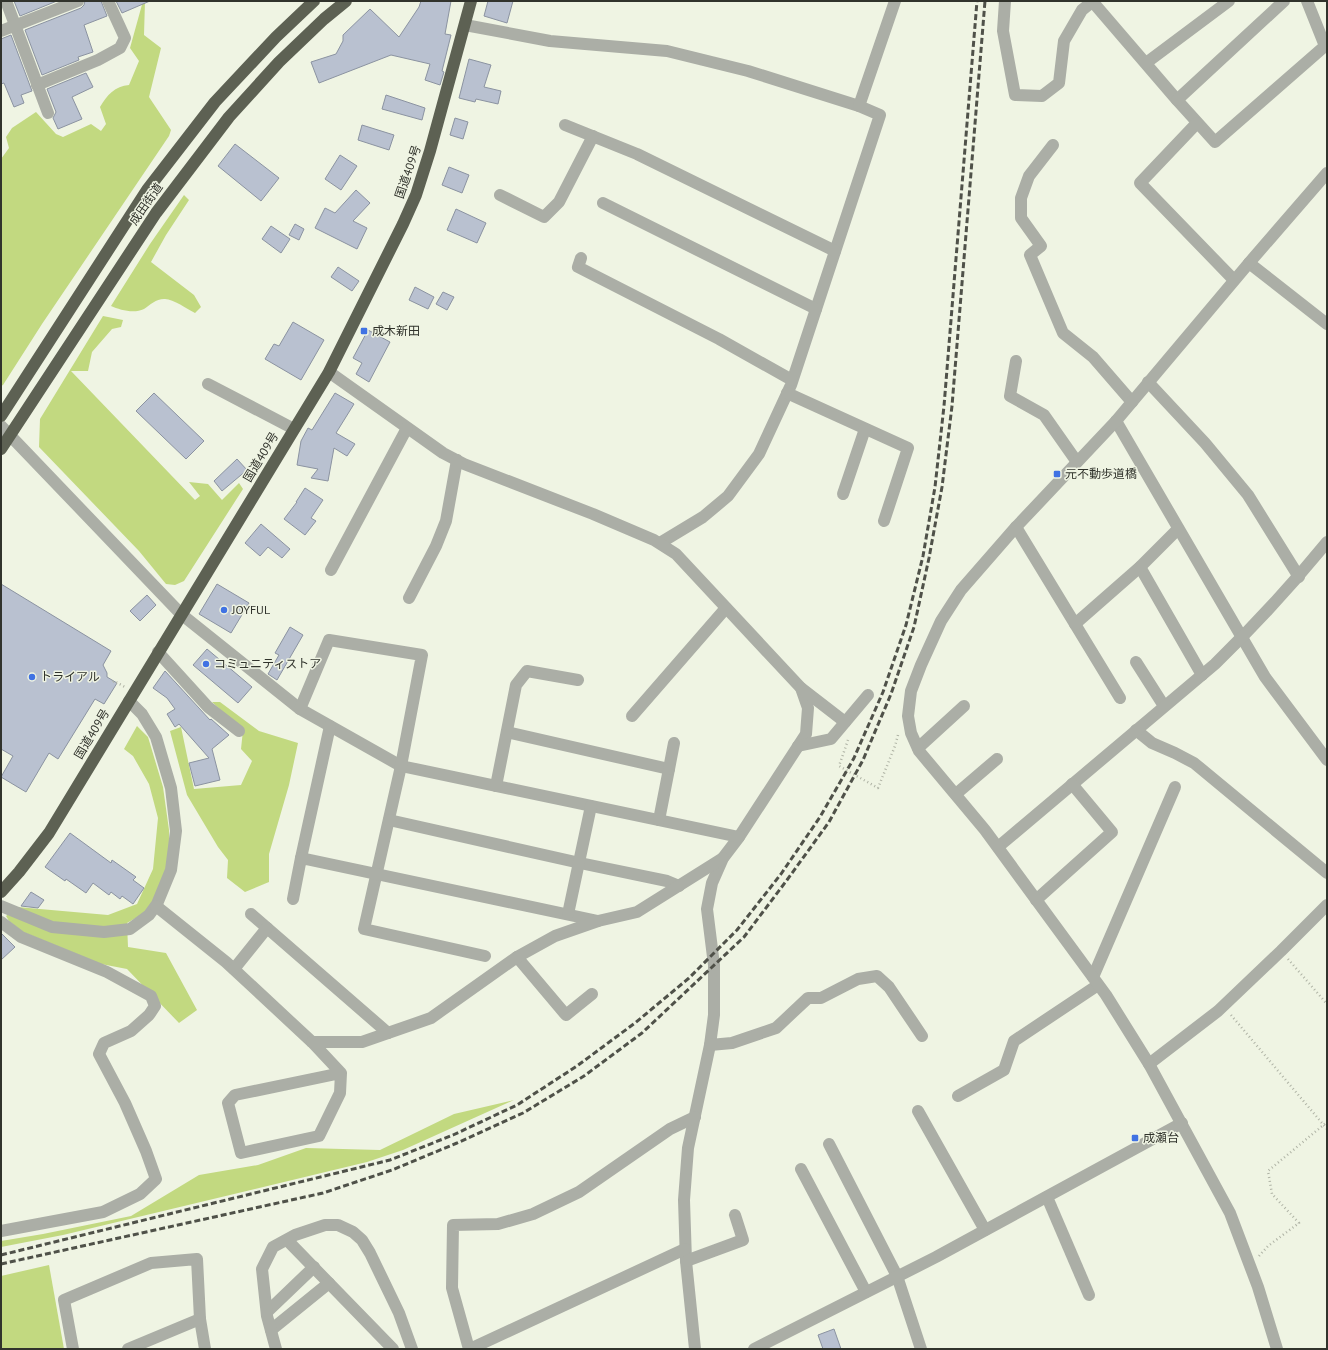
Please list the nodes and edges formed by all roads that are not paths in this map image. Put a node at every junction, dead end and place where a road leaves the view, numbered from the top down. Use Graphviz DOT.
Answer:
graph roads {
  1 [pos="6,1"];
  2 [pos="78,1"];
  3 [pos="108,1"];
  4 [pos="314,1"];
  5 [pos="346,1"];
  6 [pos="471,1"];
  7 [pos="895,1"];
  8 [pos="1005,1"];
  9 [pos="1093,1"];
  10 [pos="1230,1"];
  11 [pos="1284,1"];
  12 [pos="1307,1"];
  13 [pos="465,25"];
  14 [pos="15,26"];
  15 [pos="1,31"];
  16 [pos="1146,63"];
  17 [pos="37,85"];
  18 [pos="1177,100"];
  19 [pos="859,106"];
  20 [pos="48,113"];
  21 [pos="1197,123"];
  22 [pos="565,125"];
  23 [pos="593,136"];
  24 [pos="1053,145"];
  25 [pos="1327,173"];
  26 [pos="500,195"];
  27 [pos="603,203"];
  28 [pos="835,251"];
  29 [pos="581,258"];
  30 [pos="1249,263"];
  31 [pos="1234,280"];
  32 [pos="816,309"];
  33 [pos="1327,324"];
  34 [pos="1016,360"];
  35 [pos="329,372"];
  36 [pos="792,380"];
  37 [pos="1148,382"];
  38 [pos="208,384"];
  39 [pos="787,394"];
  40 [pos="1132,402"];
  41 [pos="1,416"];
  42 [pos="1116,421"];
  43 [pos="1,426"];
  44 [pos="407,428"];
  45 [pos="294,429"];
  46 [pos="865,429"];
  47 [pos="10,435"];
  48 [pos="1,449"];
  49 [pos="457,460"];
  50 [pos="1077,462"];
  51 [pos="843,494"];
  52 [pos="884,521"];
  53 [pos="1016,527"];
  54 [pos="1178,529"];
  55 [pos="1327,542"];
  56 [pos="660,543"];
  57 [pos="1140,568"];
  58 [pos="331,570"];
  59 [pos="1299,577"];
  60 [pos="409,598"];
  61 [pos="726,608"];
  62 [pos="181,614"];
  63 [pos="1075,624"];
  64 [pos="1242,638"];
  65 [pos="158,652"];
  66 [pos="1136,662"];
  67 [pos="1202,675"];
  68 [pos="578,680"];
  69 [pos="802,688"];
  70 [pos="868,695"];
  71 [pos="1120,698"];
  72 [pos="129,700"];
  73 [pos="964,706"];
  74 [pos="1164,706"];
  75 [pos="300,709"];
  76 [pos="632,716"];
  77 [pos="845,722"];
  78 [pos="330,726"];
  79 [pos="1136,730"];
  80 [pos="239,731"];
  81 [pos="507,732"];
  82 [pos="674,743"];
  83 [pos="798,746"];
  84 [pos="918,748"];
  85 [pos="996,759"];
  86 [pos="1327,760"];
  87 [pos="401,766"];
  88 [pos="669,769"];
  89 [pos="1072,784"];
  90 [pos="496,786"];
  91 [pos="1175,787"];
  92 [pos="956,794"];
  93 [pos="591,806"];
  94 [pos="389,820"];
  95 [pos="659,820"];
  96 [pos="739,837"];
  97 [pos="998,847"];
  98 [pos="301,858"];
  99 [pos="723,858"];
  100 [pos="580,863"];
  101 [pos="1327,873"];
  102 [pos="376,874"];
  103 [pos="679,886"];
  104 [pos="1,892"];
  105 [pos="293,899"];
  106 [pos="1036,900"];
  107 [pos="1327,905"];
  108 [pos="1,906"];
  109 [pos="156,906"];
  110 [pos="251,914"];
  111 [pos="568,914"];
  112 [pos="598,921"];
  113 [pos="1,922"];
  114 [pos="267,928"];
  115 [pos="485,956"];
  116 [pos="517,957"];
  117 [pos="234,969"];
  118 [pos="1095,981"];
  119 [pos="592,994"];
  120 [pos="388,1033"];
  121 [pos="922,1036"];
  122 [pos="312,1042"];
  123 [pos="710,1045"];
  124 [pos="1150,1064"];
  125 [pos="341,1073"];
  126 [pos="958,1096"];
  127 [pos="918,1111"];
  128 [pos="695,1117"];
  129 [pos="1182,1123"];
  130 [pos="829,1144"];
  131 [pos="801,1169"];
  132 [pos="1047,1197"];
  133 [pos="736,1215"];
  134 [pos="985,1230"];
  135 [pos="1,1231"];
  136 [pos="287,1240"];
  137 [pos="686,1255"];
  138 [pos="314,1267"];
  139 [pos="897,1276"];
  140 [pos="329,1283"];
  141 [pos="866,1292"];
  142 [pos="1089,1295"];
  143 [pos="267,1312"];
  144 [pos="200,1318"];
  145 [pos="271,1330"];
  146 [pos="74,1349"];
  147 [pos="128,1349"];
  148 [pos="205,1349"];
  149 [pos="276,1349"];
  150 [pos="393,1349"];
  151 [pos="412,1349"];
  152 [pos="469,1349"];
  153 [pos="695,1349"];
  154 [pos="754,1349"];
  155 [pos="921,1349"];
  156 [pos="1277,1349"];
  1 -- 14 [label="street"];
  2 -- 14 [label="street"];
  3 -- 17 [label="street"];
  4 -- 41 [label="highway, 成田街道"];
  5 -- 47 [label="highway, 成田街道"];
  6 -- 13 [label="highway, 国道409号"];
  7 -- 19 [label="street"];
  8 -- 9 [label="street"];
  9 -- 16 [label="street"];
  10 -- 16 [label="street"];
  11 -- 18 [label="street"];
  12 -- 21 [label="street"];
  13 -- 19 [label="street"];
  13 -- 35 [label="highway, 国道409号"];
  14 -- 15 [label="street"];
  14 -- 17 [label="street"];
  16 -- 18 [label="street"];
  17 -- 20 [label="street"];
  18 -- 21 [label="street"];
  19 -- 28 [label="street"];
  21 -- 31 [label="street"];
  22 -- 23 [label="street"];
  23 -- 26 [label="street"];
  23 -- 28 [label="street"];
  24 -- 40 [label="street"];
  25 -- 30 [label="street"];
  27 -- 32 [label="street"];
  28 -- 32 [label="street"];
  29 -- 36 [label="street"];
  30 -- 31 [label="street"];
  30 -- 33 [label="street"];
  31 -- 37 [label="street"];
  32 -- 36 [label="street"];
  34 -- 50 [label="street"];
  35 -- 44 [label="street"];
  35 -- 45 [label="highway, 国道409号"];
  36 -- 39 [label="street"];
  37 -- 40 [label="street"];
  37 -- 59 [label="street"];
  38 -- 45 [label="street"];
  39 -- 46 [label="street"];
  39 -- 56 [label="street"];
  40 -- 42 [label="street"];
  42 -- 50 [label="street"];
  42 -- 54 [label="street"];
  43 -- 47 [label="street"];
  44 -- 49 [label="street"];
  44 -- 58 [label="street"];
  45 -- 62 [label="highway, 国道409号"];
  46 -- 51 [label="street"];
  46 -- 52 [label="street"];
  47 -- 48 [label="highway, 成田街道"];
  47 -- 62 [label="street"];
  49 -- 56 [label="street"];
  49 -- 60 [label="street"];
  50 -- 53 [label="street"];
  53 -- 63 [label="street"];
  53 -- 84 [label="street"];
  54 -- 57 [label="street"];
  54 -- 64 [label="street"];
  55 -- 59 [label="street"];
  56 -- 61 [label="street"];
  57 -- 63 [label="street"];
  57 -- 67 [label="street"];
  59 -- 64 [label="street"];
  61 -- 69 [label="street"];
  61 -- 76 [label="street"];
  62 -- 65 [label="highway, 国道409号"];
  62 -- 75 [label="street"];
  63 -- 71 [label="street"];
  64 -- 67 [label="street"];
  64 -- 86 [label="street"];
  65 -- 72 [label="highway, 国道409号"];
  65 -- 80 [label="street"];
  66 -- 74 [label="street"];
  67 -- 74 [label="street"];
  68 -- 81 [label="street"];
  69 -- 77 [label="street"];
  69 -- 83 [label="street"];
  70 -- 77 [label="street"];
  72 -- 104 [label="highway, 国道409号"];
  72 -- 109 [label="street"];
  73 -- 84 [label="street"];
  74 -- 79 [label="street"];
  75 -- 78 [label="street"];
  75 -- 87 [label="street"];
  77 -- 83 [label="street"];
  78 -- 87 [label="street"];
  78 -- 98 [label="street"];
  79 -- 89 [label="street"];
  79 -- 101 [label="street"];
  81 -- 88 [label="street"];
  81 -- 90 [label="street"];
  82 -- 88 [label="street"];
  83 -- 96 [label="street"];
  84 -- 92 [label="street"];
  85 -- 92 [label="street"];
  87 -- 90 [label="street"];
  87 -- 94 [label="street"];
  88 -- 95 [label="street"];
  89 -- 97 [label="street"];
  89 -- 106 [label="street"];
  90 -- 93 [label="street"];
  91 -- 118 [label="street"];
  92 -- 97 [label="street"];
  93 -- 95 [label="street"];
  93 -- 100 [label="street"];
  94 -- 100 [label="street"];
  94 -- 102 [label="street"];
  95 -- 96 [label="street"];
  96 -- 99 [label="street"];
  97 -- 106 [label="street"];
  98 -- 102 [label="street"];
  98 -- 105 [label="street"];
  99 -- 103 [label="street"];
  99 -- 123 [label="street"];
  100 -- 103 [label="street"];
  100 -- 111 [label="street"];
  102 -- 111 [label="street"];
  102 -- 115 [label="street"];
  103 -- 112 [label="street"];
  106 -- 118 [label="street"];
  107 -- 124 [label="street"];
  108 -- 109 [label="street"];
  109 -- 117 [label="street"];
  110 -- 114 [label="street"];
  111 -- 112 [label="street"];
  112 -- 116 [label="street"];
  113 -- 135 [label="street"];
  114 -- 117 [label="street"];
  114 -- 120 [label="street"];
  116 -- 119 [label="street"];
  116 -- 120 [label="street"];
  117 -- 122 [label="street"];
  118 -- 124 [label="street"];
  118 -- 126 [label="street"];
  120 -- 122 [label="street"];
  121 -- 123 [label="street"];
  122 -- 125 [label="street"];
  123 -- 128 [label="street"];
  124 -- 129 [label="street"];
  125 -- 125 [label="street"];
  127 -- 134 [label="street"];
  128 -- 137 [label="street"];
  128 -- 152 [label="street"];
  129 -- 132 [label="street"];
  129 -- 156 [label="street"];
  130 -- 139 [label="street"];
  131 -- 141 [label="street"];
  132 -- 134 [label="street"];
  132 -- 142 [label="street"];
  133 -- 137 [label="street"];
  134 -- 139 [label="street"];
  136 -- 138 [label="street"];
  136 -- 143 [label="street"];
  136 -- 151 [label="street"];
  137 -- 152 [label="street"];
  137 -- 153 [label="street"];
  138 -- 140 [label="street"];
  138 -- 143 [label="street"];
  139 -- 141 [label="street"];
  139 -- 155 [label="street"];
  140 -- 145 [label="street"];
  140 -- 150 [label="street"];
  141 -- 154 [label="street"];
  143 -- 145 [label="street"];
  144 -- 146 [label="street"];
  144 -- 147 [label="street"];
  144 -- 148 [label="street"];
  145 -- 149 [label="street"];
}
